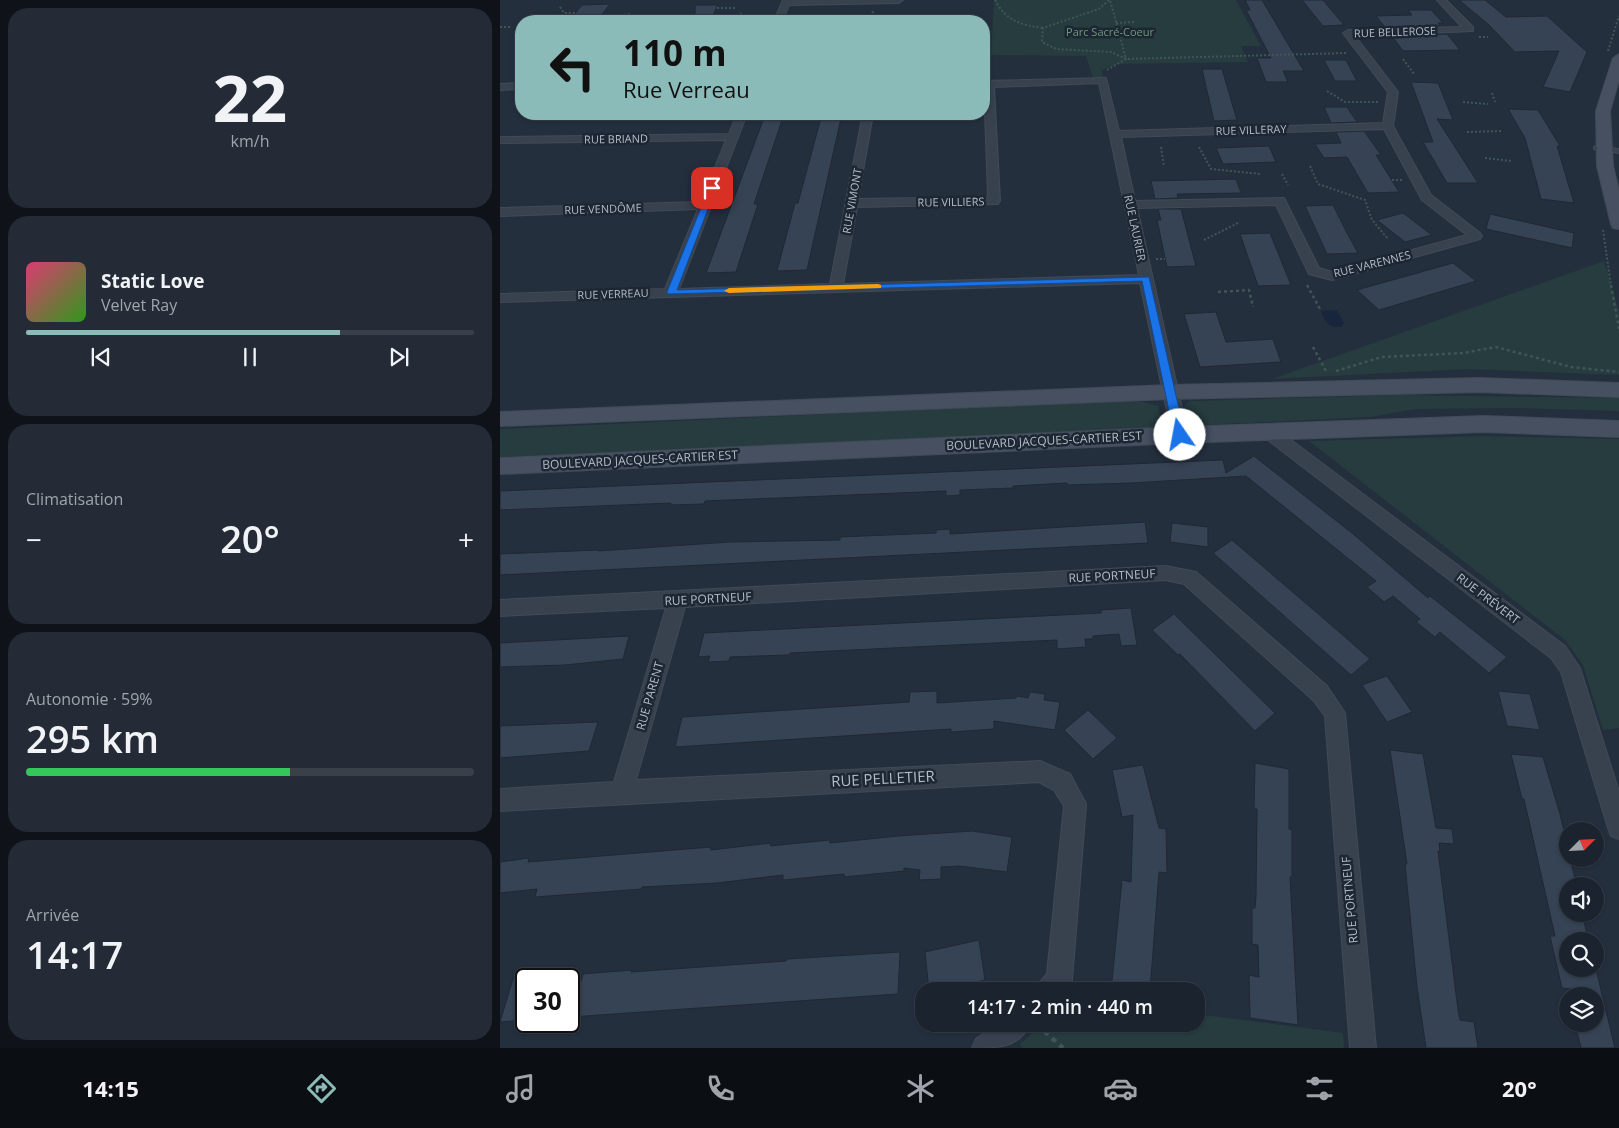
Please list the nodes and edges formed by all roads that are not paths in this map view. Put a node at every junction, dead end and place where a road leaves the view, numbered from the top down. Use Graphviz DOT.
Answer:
graph roads {
  1 [pos="899,0"];
  2 [pos="1441,0"];
  3 [pos="786,1"];
  4 [pos="781,15"];
  5 [pos="1619,58"];
  6 [pos="990,84"];
  7 [pos="500,86"];
  8 [pos="515,86"];
  9 [pos="740,120"];
  10 [pos="867,120"];
  11 [pos="988,120"];
  12 [pos="1388,126"];
  13 [pos="1114,134"];
  14 [pos="732,138"];
  15 [pos="500,140"];
  16 [pos="1600,148"];
  17 [pos="1619,151"];
  18 [pos="851,203"];
  19 [pos="706,205"];
  20 [pos="1130,205"];
  21 [pos="500,212"];
  22 [pos="1619,224"];
  23 [pos="1146,279"];
  24 [pos="836,288"];
  25 [pos="672,292"];
  26 [pos="500,298"];
  27 [pos="1619,390"];
  28 [pos="1170,392"];
  29 [pos="500,419"];
  30 [pos="1619,429"];
  31 [pos="1270,432"];
  32 [pos="1180,435"];
  33 [pos="500,466"];
  34 [pos="678,600"];
  35 [pos="500,608"];
  36 [pos="622,792"];
  37 [pos="500,800"];
  38 [pos="1619,828"];
  39 [pos="1054,982"];
  40 [pos="1006,1032"];
  41 [pos="985,1048"];
  42 [pos="1363,1048"];
  1 -- 3 [label="street"];
  2 -- 12 [label="street, RUE BELLEROSE"];
  3 -- 4 [label="street"];
  5 -- 16 [label="main road"];
  6 -- 13 [label="street, RUE LAURIER"];
  7 -- 8 [label="street"];
  9 -- 14 [label="street"];
  10 -- 18 [label="street, RUE VIMONT"];
  11 -- 18 [label="street, RUE VILLIERS"];
  12 -- 13 [label="street, RUE VILLERAY"];
  12 -- 20 [label="street, RUE VARENNES"];
  13 -- 20 [label="street, RUE LAURIER"];
  14 -- 15 [label="street, RUE BRIAND"];
  14 -- 19 [label="street"];
  16 -- 17 [label="lane"];
  16 -- 22 [label="main road"];
  18 -- 24 [label="street, RUE VIMONT"];
  19 -- 21 [label="street, RUE VENDÔME"];
  19 -- 25 [label="street"];
  20 -- 23 [label="street, RUE LAURIER"];
  23 -- 24 [label="street, RUE VERREAU"];
  23 -- 28 [label="street, RUE LAURIER"];
  24 -- 25 [label="street, RUE VERREAU"];
  25 -- 26 [label="street, RUE VERREAU"];
  27 -- 28 [label="main road"];
  28 -- 29 [label="main road"];
  28 -- 32 [label="street, RUE LAURIER"];
  30 -- 31 [label="main road, BOULEVARD JACQUES-CARTIER EST"];
  31 -- 32 [label="main road, BOULEVARD JACQUES-CARTIER EST"];
  31 -- 38 [label="street, RUE PRÉVERT"];
  32 -- 33 [label="main road, BOULEVARD JACQUES-CARTIER EST"];
  34 -- 35 [label="street, RUE PORTNEUF"];
  34 -- 36 [label="street, RUE PARENT"];
  34 -- 42 [label="street, RUE PORTNEUF"];
  36 -- 37 [label="street, RUE PELLETIER"];
  36 -- 39 [label="street, RUE PELLETIER"];
  40 -- 41 [label="street"];
}
